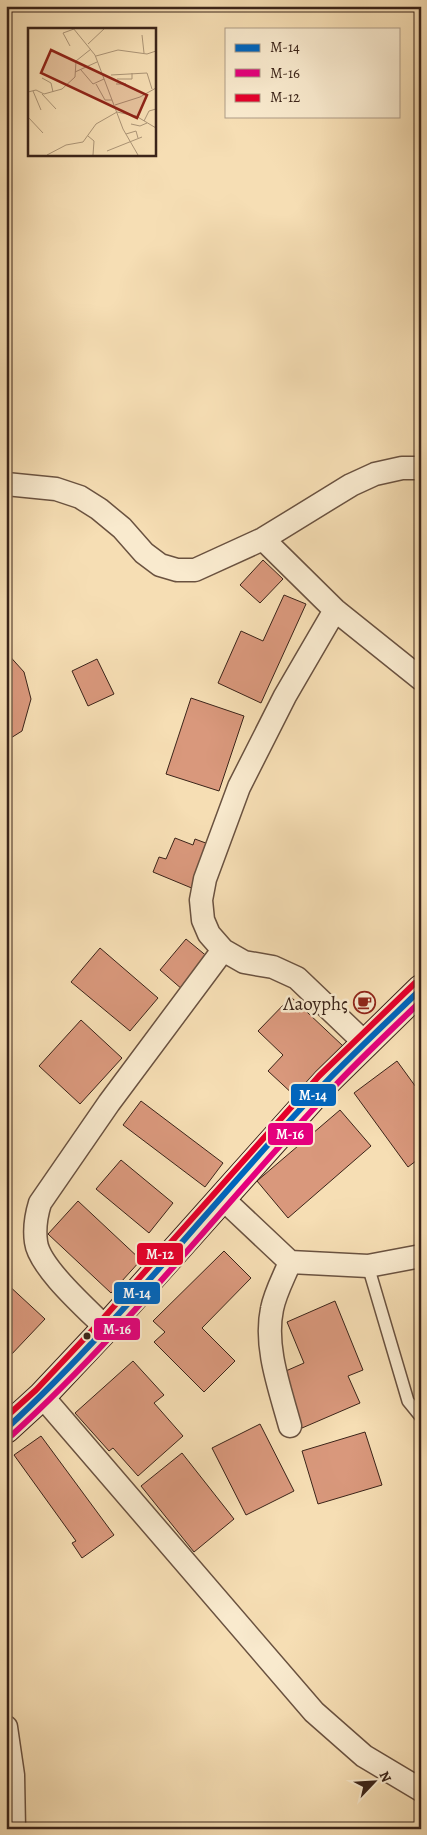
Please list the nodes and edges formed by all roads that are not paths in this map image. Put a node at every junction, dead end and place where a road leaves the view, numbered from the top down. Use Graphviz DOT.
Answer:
graph roads {
  1 [pos="421,468"];
  2 [pos="6,484"];
  3 [pos="263,539"];
  4 [pos="335,610"];
  5 [pos="421,679"];
  6 [pos="223,950"];
  7 [pos="421,989"];
  8 [pos="366,1044"];
  9 [pos="222,1198"];
  10 [pos="421,1256"];
  11 [pos="290,1262"];
  12 [pos="368,1266"];
  13 [pos="106,1328"];
  14 [pos="42,1396"];
  15 [pos="421,1417"];
  16 [pos="290,1426"];
  17 [pos="6,1429"];
  18 [pos="6,1727"];
  19 [pos="421,1790"];
  20 [pos="14,1829"];
  1 -- 3 [label="street"];
  2 -- 3 [label="street"];
  3 -- 4 [label="street"];
  4 -- 5 [label="street"];
  4 -- 6 [label="street"];
  6 -- 8 [label="street"];
  6 -- 13 [label="street"];
  7 -- 8 [label="main road"];
  8 -- 9 [label="main road"];
  9 -- 11 [label="street"];
  9 -- 13 [label="main road"];
  10 -- 12 [label="street"];
  11 -- 12 [label="street"];
  11 -- 16 [label="street"];
  12 -- 15 [label="lane"];
  13 -- 14 [label="main road"];
  14 -- 17 [label="main road"];
  14 -- 19 [label="street"];
  18 -- 20 [label="street"];
}
